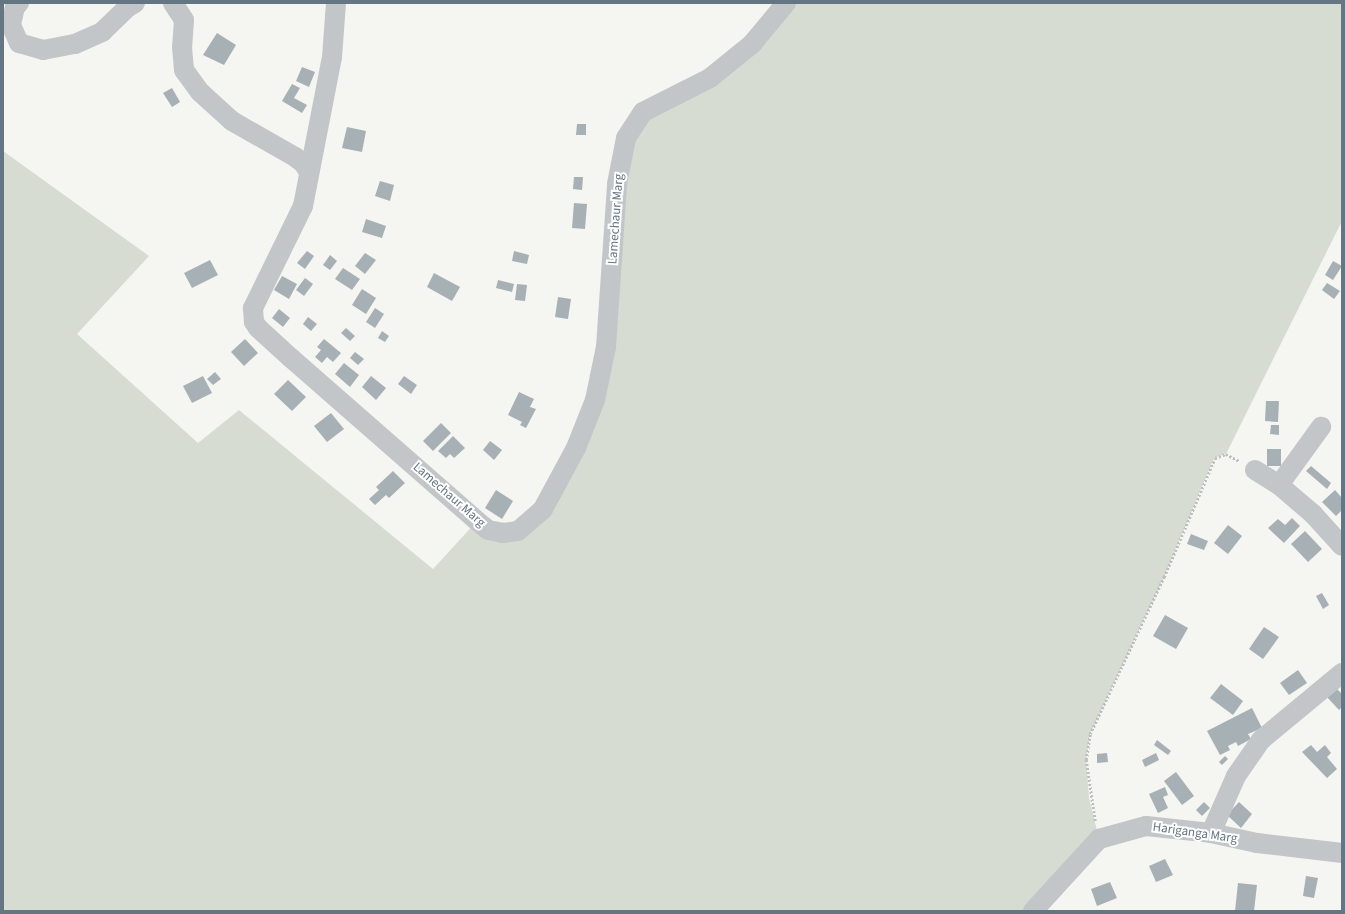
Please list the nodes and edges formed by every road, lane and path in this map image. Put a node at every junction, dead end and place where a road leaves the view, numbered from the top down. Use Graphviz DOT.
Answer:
graph roads {
  1 [pos="19,3"];
  2 [pos="135,3"];
  3 [pos="173,3"];
  4 [pos="336,3"];
  5 [pos="786,3"];
  6 [pos="309,172"];
  7 [pos="1321,428"];
  8 [pos="1255,470"];
  9 [pos="1279,485"];
  10 [pos="1342,546"];
  11 [pos="1342,673"];
  12 [pos="1211,833"];
  13 [pos="1099,839"];
  14 [pos="1342,853"];
  15 [pos="1033,911"];
  1 -- 2 [label="street"];
  3 -- 6 [label="street"];
  4 -- 6 [label="street, Lamechaur Marg"];
  5 -- 6 [label="street, Lamechaur Marg"];
  7 -- 9 [label="street"];
  8 -- 9 [label="street"];
  8 -- 13 [label="path"];
  9 -- 10 [label="street"];
  11 -- 12 [label="street"];
  12 -- 13 [label="street, Hariganga Marg"];
  12 -- 14 [label="street, Hariganga Marg"];
  13 -- 15 [label="street"];
}
